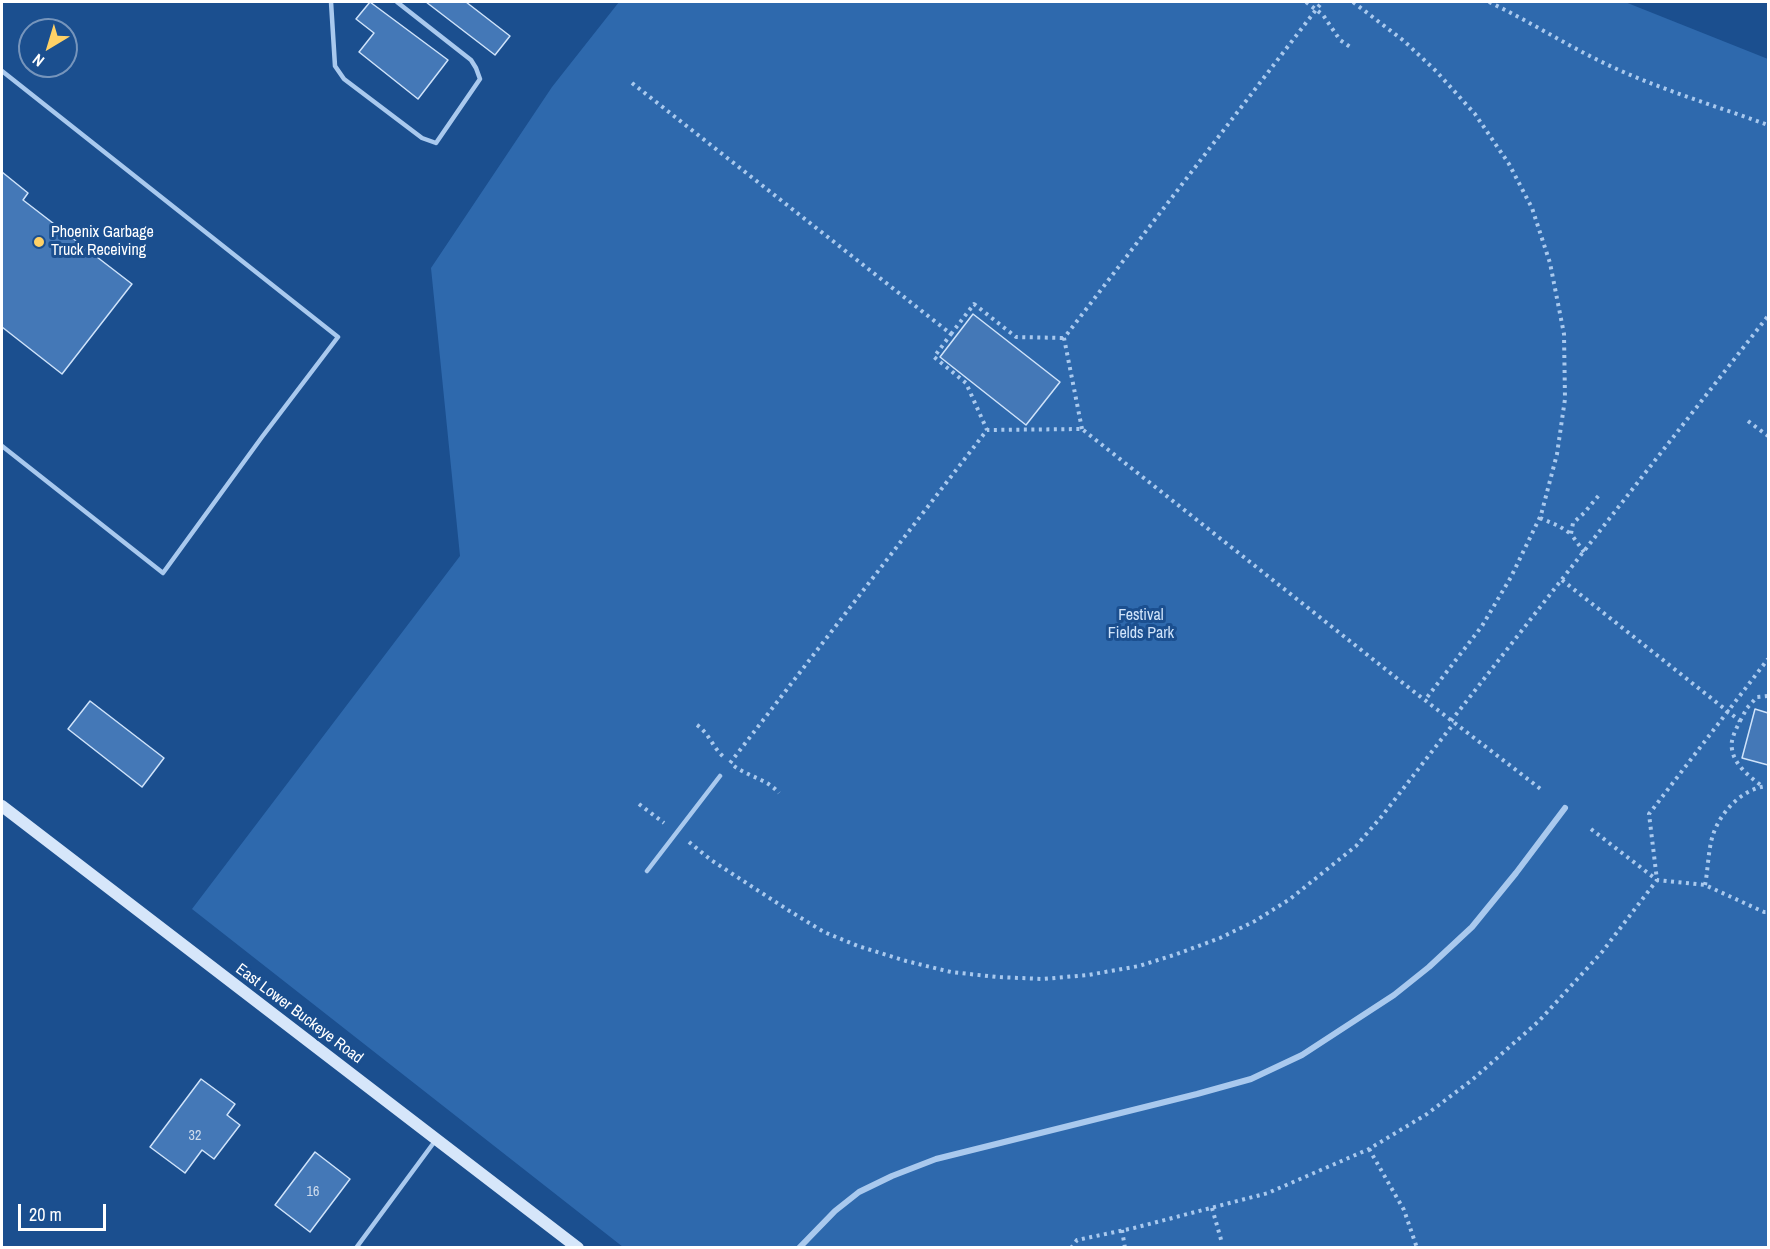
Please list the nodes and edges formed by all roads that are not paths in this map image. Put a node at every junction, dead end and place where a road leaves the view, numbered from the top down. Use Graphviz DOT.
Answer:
graph roads {
  1 [pos="331,2"];
  2 [pos="397,2"];
  3 [pos="2,71"];
  4 [pos="2,446"];
  5 [pos="720,776"];
  6 [pos="2,806"];
  7 [pos="1565,808"];
  8 [pos="647,871"];
  9 [pos="437,1139"];
  10 [pos="356,1248"];
  11 [pos="578,1248"];
  12 [pos="799,1248"];
  1 -- 2 [label="lane"];
  3 -- 4 [label="lane"];
  5 -- 8 [label="lane"];
  6 -- 9 [label="main road, East Lower Buckeye Road"];
  7 -- 12 [label="street"];
  9 -- 10 [label="lane"];
  9 -- 11 [label="main road, East Lower Buckeye Road"];
}
